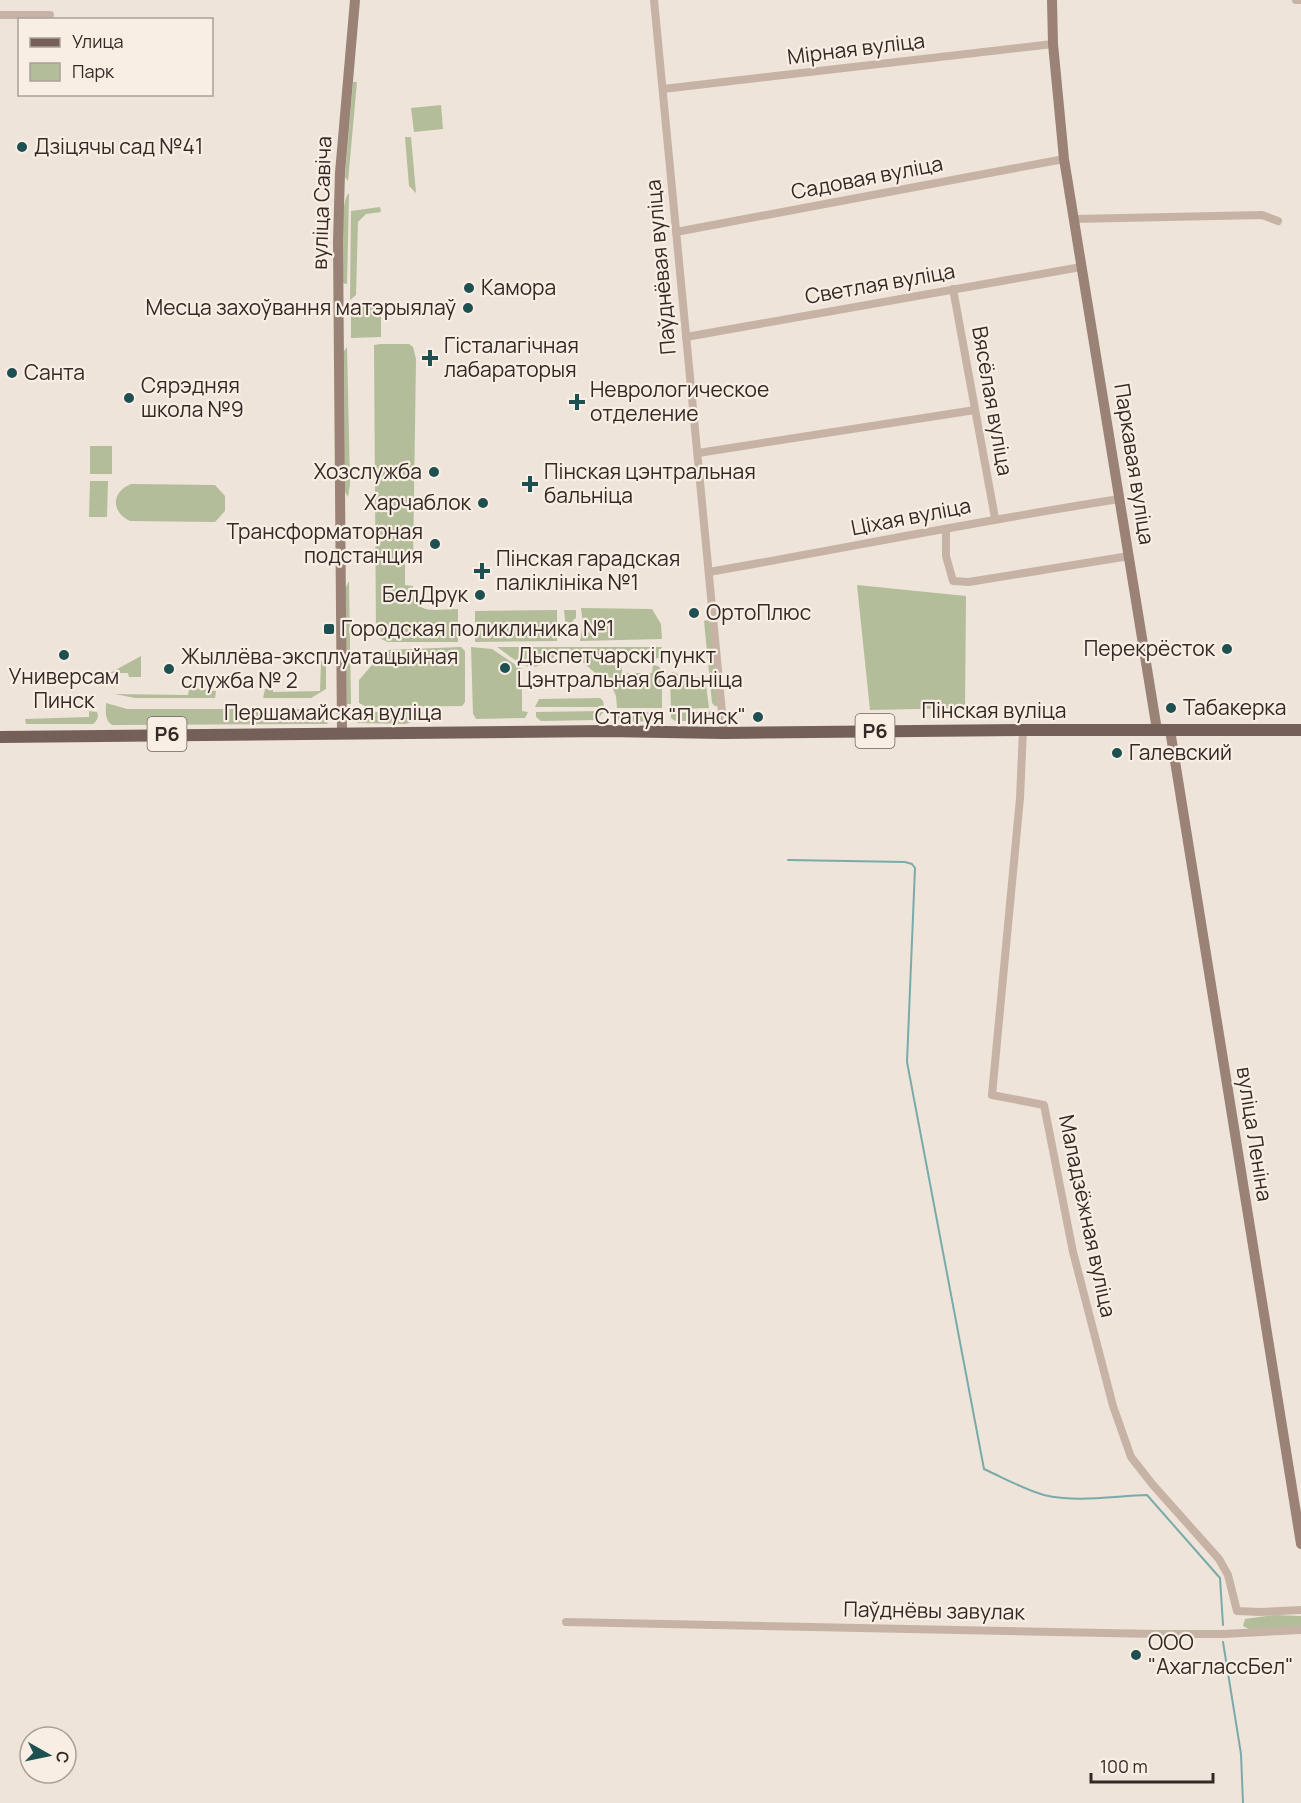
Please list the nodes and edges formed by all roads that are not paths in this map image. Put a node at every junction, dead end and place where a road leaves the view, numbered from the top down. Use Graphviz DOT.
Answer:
graph roads {
  1 [pos="355,0"];
  2 [pos="654,0"];
  3 [pos="1052,0"];
  4 [pos="1296,0"];
  5 [pos="1301,0"];
  6 [pos="0,15"];
  7 [pos="50,15"];
  8 [pos="1053,44"];
  9 [pos="663,89"];
  10 [pos="1064,159"];
  11 [pos="1074,219"];
  12 [pos="1278,221"];
  13 [pos="676,232"];
  14 [pos="1081,267"];
  15 [pos="953,289"];
  16 [pos="686,337"];
  17 [pos="975,410"];
  18 [pos="698,453"];
  19 [pos="1120,499"];
  20 [pos="995,518"];
  21 [pos="946,530"];
  22 [pos="1129,556"];
  23 [pos="709,572"];
  24 [pos="1023,730"];
  25 [pos="1157,730"];
  26 [pos="1170,730"];
  27 [pos="1301,730"];
  28 [pos="342,733"];
  29 [pos="724,733"];
  30 [pos="0,737"];
  31 [pos="1301,1544"];
  32 [pos="1301,1610"];
  33 [pos="566,1622"];
  34 [pos="1301,1630"];
  1 -- 28 [label="street, вуліца Савіча"];
  2 -- 9 [label="street, Паўднёвая вуліца"];
  3 -- 8 [label="street, Паркавая вуліца"];
  4 -- 5 [label="street"];
  6 -- 7 [label="street"];
  8 -- 9 [label="street, Мірная вуліца"];
  8 -- 10 [label="street, Паркавая вуліца"];
  9 -- 13 [label="street, Паўднёвая вуліца"];
  10 -- 11 [label="street, Паркавая вуліца"];
  10 -- 13 [label="street, Садовая вуліца"];
  11 -- 12 [label="street"];
  11 -- 14 [label="street, Паркавая вуліца"];
  13 -- 16 [label="street, Паўднёвая вуліца"];
  14 -- 15 [label="street, Светлая вуліца"];
  14 -- 19 [label="street, Паркавая вуліца"];
  15 -- 16 [label="street, Светлая вуліца"];
  15 -- 17 [label="street, Вясёлая вуліца"];
  16 -- 18 [label="street, Паўднёвая вуліца"];
  17 -- 18 [label="street"];
  17 -- 20 [label="street, Вясёлая вуліца"];
  18 -- 23 [label="street, Паўднёвая вуліца"];
  19 -- 20 [label="street, Ціхая вуліца"];
  19 -- 22 [label="street, Паркавая вуліца"];
  20 -- 21 [label="street, Ціхая вуліца"];
  21 -- 22 [label="street"];
  21 -- 23 [label="street, Ціхая вуліца"];
  22 -- 25 [label="street, Паркавая вуліца"];
  23 -- 29 [label="street, Паўднёвая вуліца"];
  24 -- 25 [label="main road, Пінская вуліца / Р6"];
  24 -- 29 [label="main road, Пінская вуліца / Р6"];
  24 -- 32 [label="street, Маладзёжная вуліца"];
  25 -- 26 [label="main road, Р6"];
  26 -- 27 [label="main road, Р6"];
  26 -- 31 [label="street, вуліца Леніна"];
  28 -- 29 [label="main road, Першамайская вуліца / Р6"];
  28 -- 30 [label="main road, Першамайская вуліца / Р6"];
  33 -- 34 [label="street, Паўднёвы завулак"];
}
